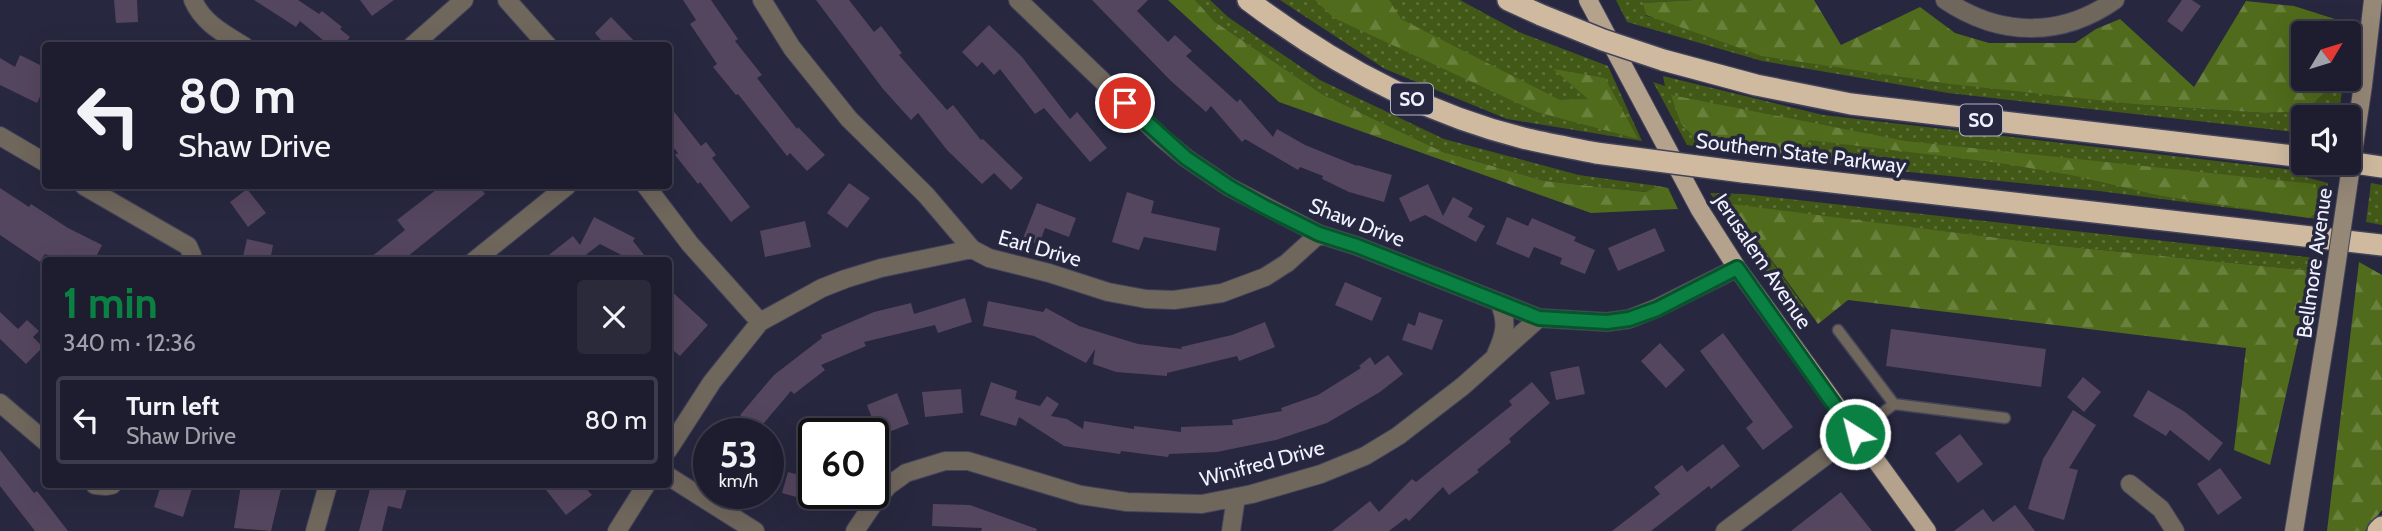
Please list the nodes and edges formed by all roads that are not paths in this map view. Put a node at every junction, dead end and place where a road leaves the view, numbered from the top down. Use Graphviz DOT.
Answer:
graph roads {
  1 [pos="193,0"];
  2 [pos="464,0"];
  3 [pos="507,0"];
  4 [pos="762,0"];
  5 [pos="1018,0"];
  6 [pos="1248,0"];
  7 [pos="1508,0"];
  8 [pos="1588,0"];
  9 [pos="1945,0"];
  10 [pos="2115,0"];
  11 [pos="2373,0"];
  12 [pos="237,42"];
  13 [pos="417,42"];
  14 [pos="544,42"];
  15 [pos="0,136"];
  16 [pos="2291,156"];
  17 [pos="42,161"];
  18 [pos="2361,164"];
  19 [pos="2382,167"];
  20 [pos="89,189"];
  21 [pos="562,189"];
  22 [pos="648,189"];
  23 [pos="1319,234"];
  24 [pos="2382,245"];
  25 [pos="972,249"];
  26 [pos="191,257"];
  27 [pos="479,257"];
  28 [pos="1737,268"];
  29 [pos="1499,302"];
  30 [pos="1539,318"];
  31 [pos="760,322"];
  32 [pos="1839,330"];
  33 [pos="1494,358"];
  34 [pos="0,403"];
  35 [pos="1894,404"];
  36 [pos="2005,418"];
  37 [pos="1855,434"];
  38 [pos="42,439"];
  39 [pos="672,444"];
  40 [pos="672,479"];
  41 [pos="2130,484"];
  42 [pos="327,488"];
  43 [pos="644,488"];
  44 [pos="1236,497"];
  45 [pos="315,531"];
  46 [pos="617,531"];
  47 [pos="755,531"];
  48 [pos="855,531"];
  49 [pos="1231,531"];
  50 [pos="1725,531"];
  51 [pos="1927,531"];
  52 [pos="2175,531"];
  53 [pos="2294,531"];
  1 -- 12 [label="street"];
  2 -- 13 [label="street"];
  3 -- 14 [label="street"];
  4 -- 25 [label="street, Earl Drive"];
  5 -- 23 [label="street, Shaw Drive"];
  6 -- 24 [label="highway, Southern State Parkway / SO, bridge"];
  7 -- 16 [label="highway, SO, bridge"];
  8 -- 28 [label="main road, Jerusalem Avenue"];
  9 -- 10 [label="street"];
  11 -- 53 [label="main road, Bellmore Avenue, bridge"];
  15 -- 17 [label="street"];
  18 -- 19 [label="highway"];
  20 -- 26 [label="street"];
  21 -- 27 [label="street"];
  22 -- 31 [label="street"];
  23 -- 25 [label="street, Earl Drive"];
  23 -- 29 [label="street, Shaw Drive"];
  25 -- 31 [label="street"];
  28 -- 30 [label="street, Shaw Drive"];
  28 -- 37 [label="main road, Jerusalem Avenue"];
  29 -- 30 [label="street, Shaw Drive"];
  29 -- 33 [label="street"];
  30 -- 33 [label="street, Winifred Drive"];
  31 -- 39 [label="street"];
  32 -- 35 [label="lane"];
  33 -- 44 [label="street, Winifred Drive"];
  34 -- 38 [label="street"];
  35 -- 36 [label="lane"];
  35 -- 37 [label="lane"];
  37 -- 50 [label="street"];
  37 -- 51 [label="main road, Jerusalem Avenue"];
  40 -- 47 [label="street"];
  41 -- 52 [label="street"];
  42 -- 45 [label="street"];
  43 -- 46 [label="street"];
  44 -- 48 [label="street, Winifred Drive"];
  44 -- 49 [label="street"];
}
